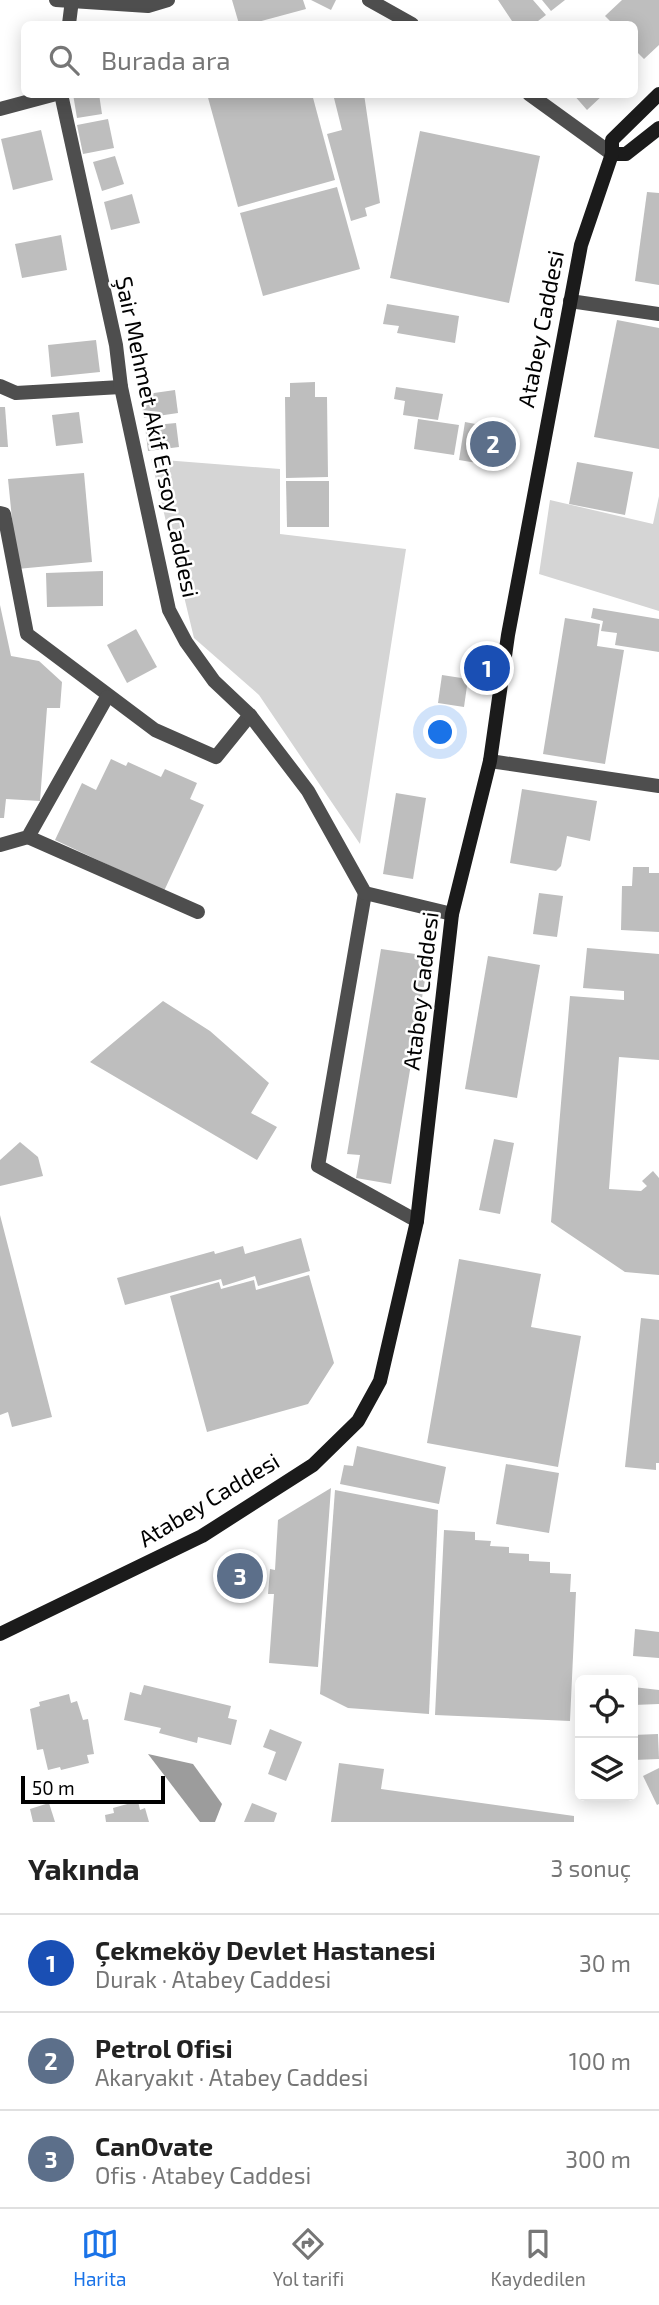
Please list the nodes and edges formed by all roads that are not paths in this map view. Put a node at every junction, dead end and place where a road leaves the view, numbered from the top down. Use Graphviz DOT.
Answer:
graph roads {
  1 [pos="56,0"];
  2 [pos="168,0"];
  3 [pos="369,0"];
  4 [pos="72,1"];
  5 [pos="69,21"];
  6 [pos="407,21"];
  7 [pos="659,94"];
  8 [pos="43,98"];
  9 [pos="60,98"];
  10 [pos="535,98"];
  11 [pos="0,109"];
  12 [pos="659,128"];
  13 [pos="612,154"];
  14 [pos="570,301"];
  15 [pos="659,314"];
  16 [pos="0,386"];
  17 [pos="121,387"];
  18 [pos="0,513"];
  19 [pos="107,697"];
  20 [pos="250,715"];
  21 [pos="490,761"];
  22 [pos="659,786"];
  23 [pos="28,837"];
  24 [pos="0,845"];
  25 [pos="365,893"];
  26 [pos="198,912"];
  27 [pos="452,914"];
  28 [pos="417,1221"];
  29 [pos="1,1631"];
  1 -- 4 [label="street"];
  2 -- 4 [label="street"];
  3 -- 6 [label="street"];
  4 -- 5 [label="street"];
  7 -- 13 [label="main road, Atabey Caddesi"];
  8 -- 11 [label="street"];
  9 -- 17 [label="street, Şair Mehmet Akif Ersoy Caddesi"];
  10 -- 13 [label="street"];
  12 -- 13 [label="main road"];
  13 -- 14 [label="main road, Atabey Caddesi"];
  14 -- 15 [label="street"];
  14 -- 21 [label="main road, Atabey Caddesi"];
  16 -- 17 [label="street"];
  17 -- 20 [label="street, Şair Mehmet Akif Ersoy Caddesi"];
  18 -- 19 [label="street"];
  19 -- 20 [label="street"];
  19 -- 23 [label="street"];
  20 -- 25 [label="street, Şair Mehmet Akif Ersoy Caddesi"];
  21 -- 22 [label="street"];
  21 -- 27 [label="main road, Atabey Caddesi"];
  23 -- 24 [label="street"];
  23 -- 26 [label="street"];
  25 -- 27 [label="street"];
  25 -- 28 [label="street"];
  27 -- 28 [label="main road, Atabey Caddesi"];
  28 -- 29 [label="main road, Atabey Caddesi"];
}
